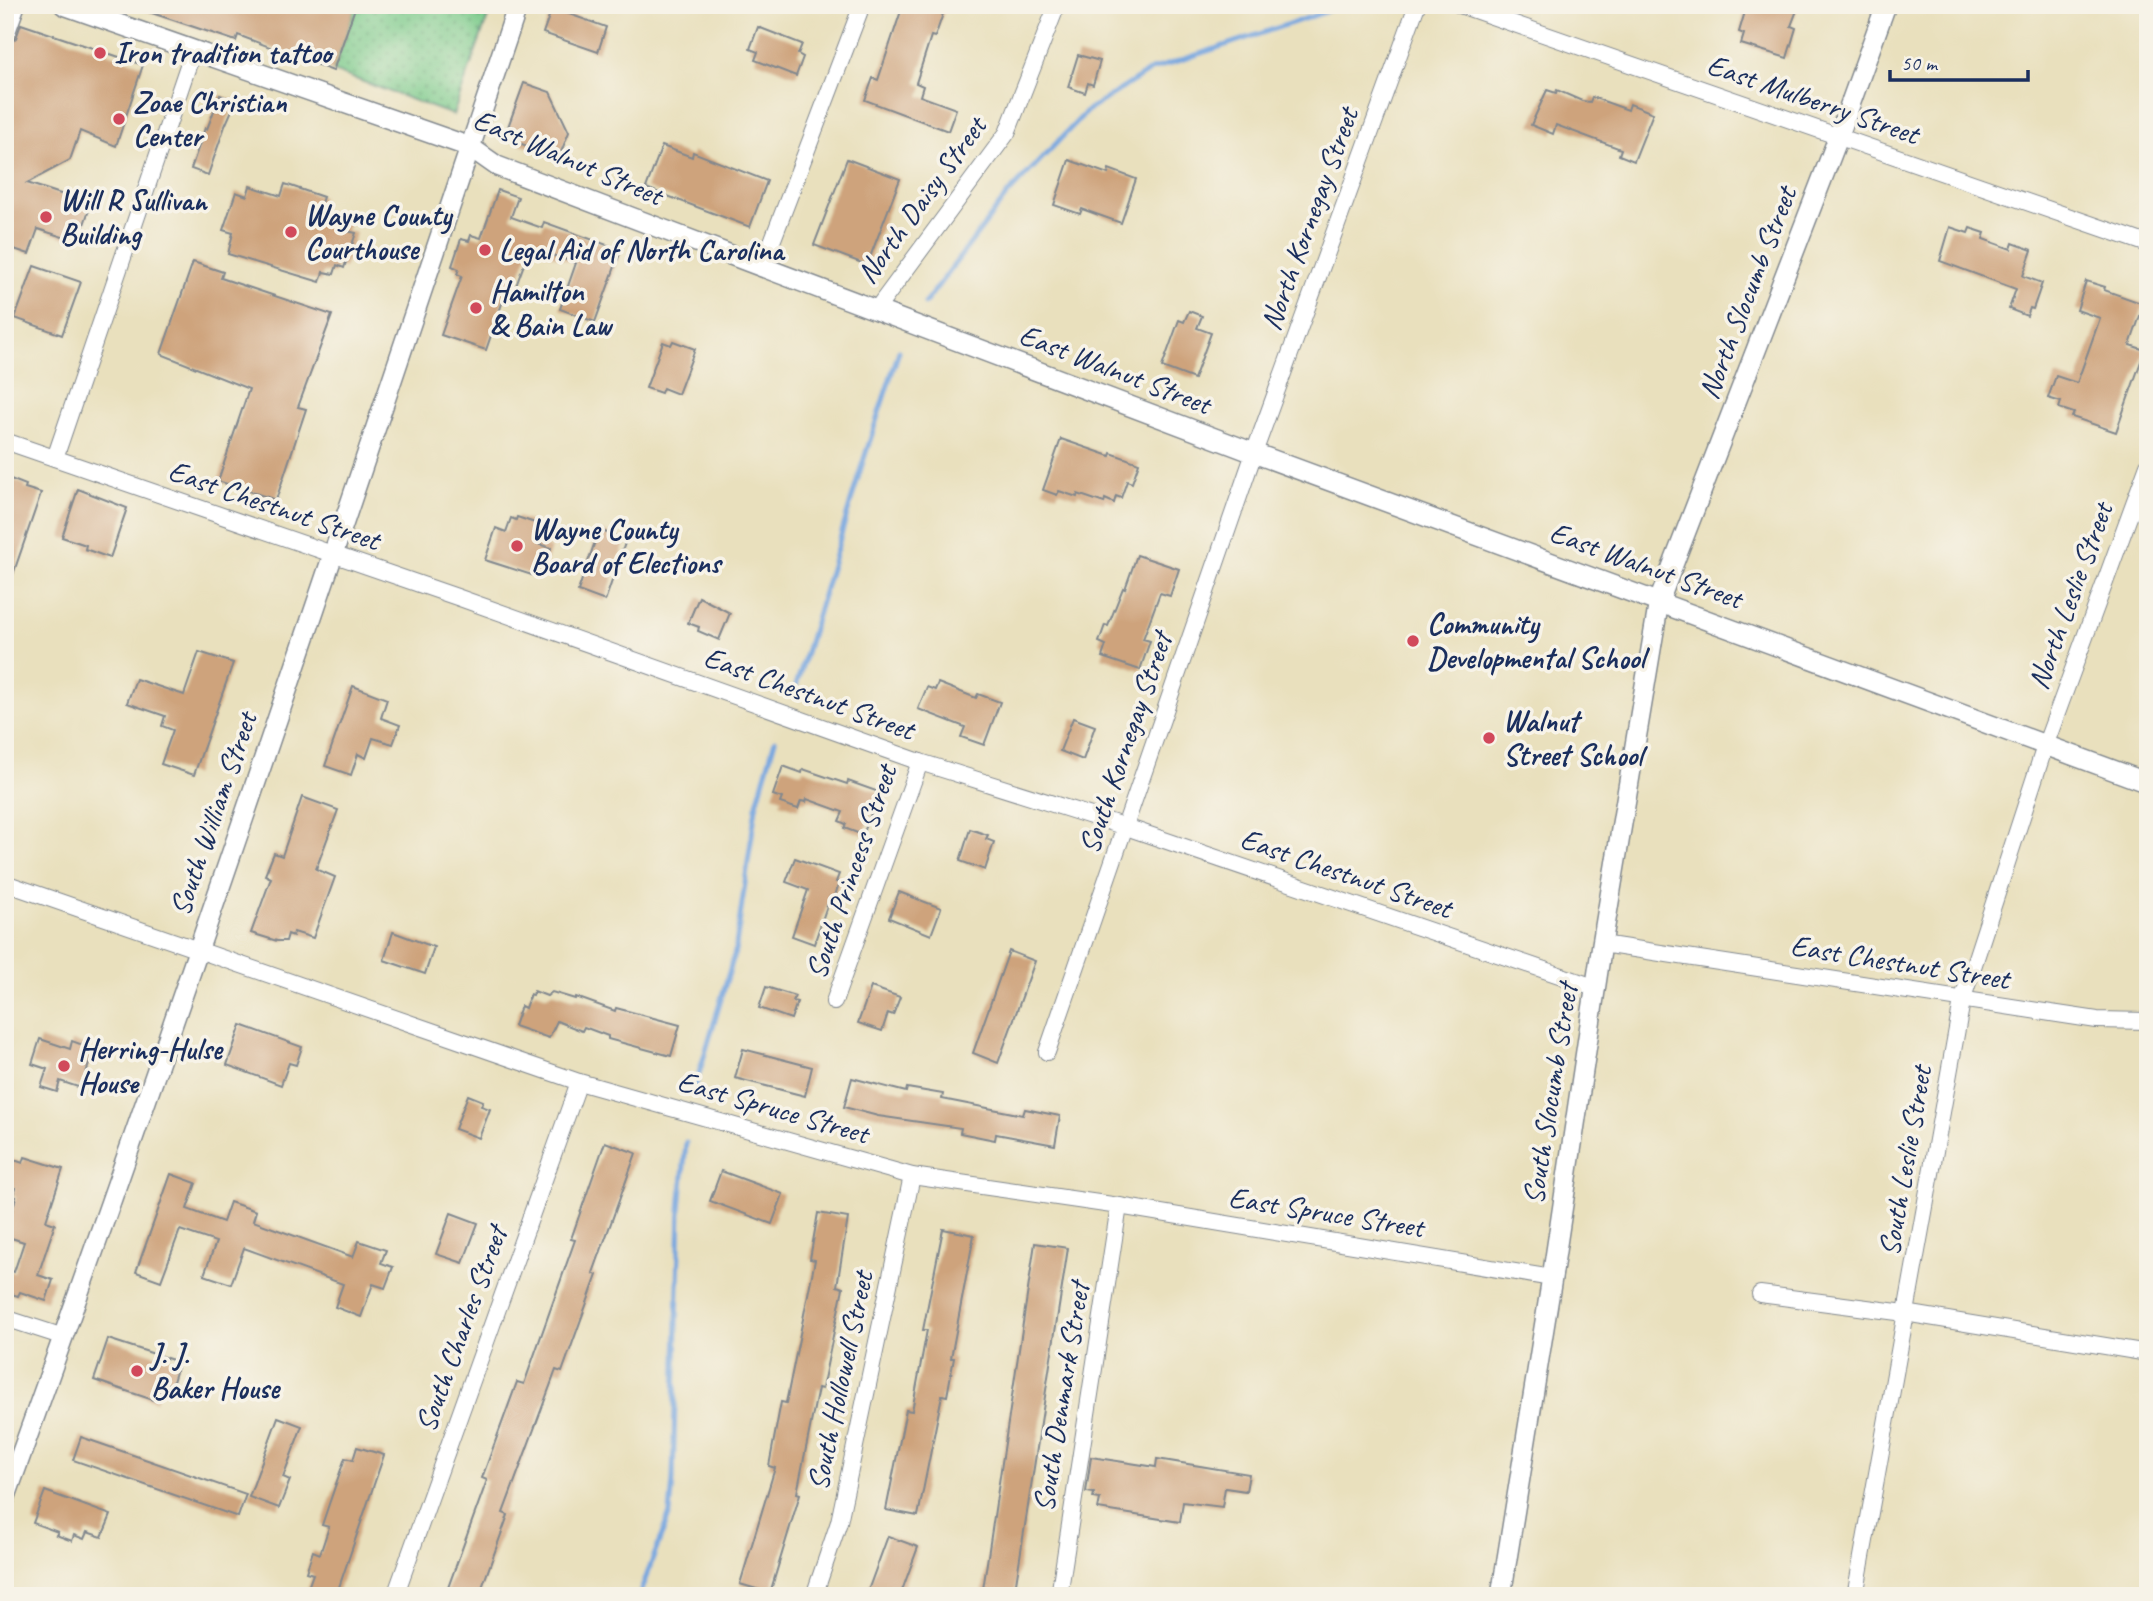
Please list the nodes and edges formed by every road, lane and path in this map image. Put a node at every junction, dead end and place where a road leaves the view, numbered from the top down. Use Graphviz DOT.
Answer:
graph roads {
  1 [pos="15,5"];
  2 [pos="64,5"];
  3 [pos="518,5"];
  4 [pos="862,5"];
  5 [pos="1057,5"];
  6 [pos="1417,5"];
  7 [pos="1460,5"];
  8 [pos="1886,5"];
  9 [pos="5,33"];
  10 [pos="193,51"];
  11 [pos="1838,138"];
  12 [pos="470,147"];
  13 [pos="2148,244"];
  14 [pos="762,268"];
  15 [pos="876,310"];
  16 [pos="5,441"];
  17 [pos="1254,453"];
  18 [pos="55,458"];
  19 [pos="2148,465"];
  20 [pos="334,555"];
  21 [pos="1659,601"];
  22 [pos="2045,746"];
  23 [pos="919,762"];
  24 [pos="2148,783"];
  25 [pos="1126,827"];
  26 [pos="5,883"];
  27 [pos="1602,944"];
  28 [pos="198,949"];
  29 [pos="1597,988"];
  30 [pos="1962,1001"];
  31 [pos="835,1002"];
  32 [pos="2148,1021"];
  33 [pos="1047,1052"];
  34 [pos="579,1082"];
  35 [pos="912,1175"];
  36 [pos="1119,1206"];
  37 [pos="1552,1278"];
  38 [pos="1760,1294"];
  39 [pos="1905,1313"];
  40 [pos="5,1318"];
  41 [pos="64,1337"];
  42 [pos="2148,1353"];
  43 [pos="5,1499"];
  44 [pos="395,1596"];
  45 [pos="814,1596"];
  46 [pos="1059,1596"];
  47 [pos="1501,1596"];
  48 [pos="1855,1596"];
  1 -- 9 [label="street"];
  2 -- 10 [label="street, East Walnut Street"];
  3 -- 12 [label="street, South William Street"];
  4 -- 14 [label="street"];
  5 -- 15 [label="street, North Daisy Street"];
  6 -- 17 [label="street, North Kornegay Street"];
  7 -- 11 [label="street, East Mulberry Street"];
  8 -- 11 [label="street, North Slocumb Street"];
  10 -- 12 [label="street, East Walnut Street"];
  10 -- 18 [label="street"];
  11 -- 13 [label="street, East Mulberry Street"];
  11 -- 21 [label="street, North Slocumb Street"];
  12 -- 14 [label="street, East Walnut Street"];
  12 -- 20 [label="street, South William Street"];
  14 -- 15 [label="street, East Walnut Street"];
  15 -- 17 [label="street, East Walnut Street"];
  16 -- 18 [label="street, East Chestnut Street"];
  17 -- 21 [label="street, East Walnut Street"];
  17 -- 25 [label="street, South Kornegay Street"];
  18 -- 20 [label="street, East Chestnut Street"];
  19 -- 22 [label="street, North Leslie Street"];
  20 -- 23 [label="street, East Chestnut Street"];
  20 -- 28 [label="street, South William Street"];
  21 -- 22 [label="street, East Walnut Street"];
  21 -- 27 [label="street, South Slocumb Street"];
  22 -- 24 [label="street, East Walnut Street"];
  22 -- 30 [label="street, South Leslie Street"];
  23 -- 25 [label="street, East Chestnut Street"];
  23 -- 31 [label="street, South Princess Street"];
  25 -- 29 [label="street, East Chestnut Street"];
  25 -- 33 [label="street, South Kornegay Street"];
  26 -- 28 [label="street, East Spruce Street"];
  27 -- 29 [label="street, South Slocumb Street"];
  27 -- 30 [label="street, East Chestnut Street"];
  28 -- 34 [label="street, East Spruce Street"];
  28 -- 41 [label="street, South William Street"];
  29 -- 37 [label="street, South Slocumb Street"];
  30 -- 32 [label="street, East Chestnut Street"];
  30 -- 39 [label="street, South Leslie Street"];
  34 -- 35 [label="street, East Spruce Street"];
  34 -- 44 [label="street, South Charles Street"];
  35 -- 36 [label="street, East Spruce Street"];
  35 -- 45 [label="street, South Hollowell Street"];
  36 -- 37 [label="street, East Spruce Street"];
  36 -- 46 [label="street, South Denmark Street"];
  37 -- 47 [label="street, South Slocumb Street"];
  38 -- 39 [label="street"];
  39 -- 42 [label="street"];
  39 -- 48 [label="street, South Leslie Street"];
  40 -- 41 [label="street"];
  41 -- 43 [label="street, South William Street"];
}
